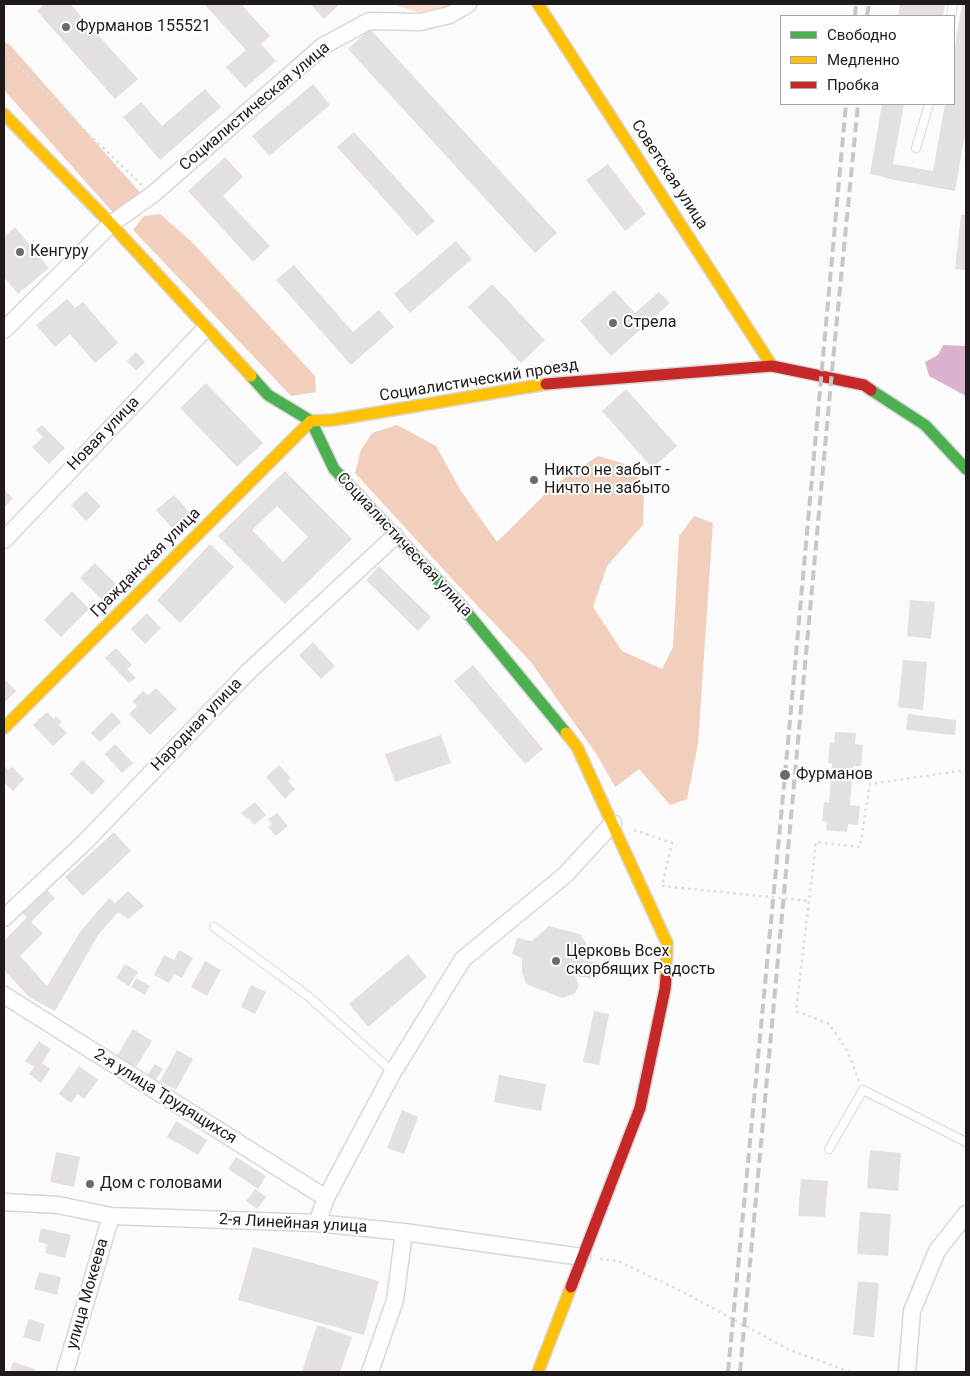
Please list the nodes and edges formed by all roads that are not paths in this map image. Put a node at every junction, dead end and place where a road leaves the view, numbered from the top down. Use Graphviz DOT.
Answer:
graph roads {
  1 [pos="468,4"];
  2 [pos="538,4"];
  3 [pos="929,105"];
  4 [pos="4,114"];
  5 [pos="916,148"];
  6 [pos="110,224"];
  7 [pos="205,328"];
  8 [pos="4,330"];
  9 [pos="772,366"];
  10 [pos="311,421"];
  11 [pos="966,469"];
  12 [pos="394,536"];
  13 [pos="4,540"];
  14 [pos="4,728"];
  15 [pos="613,823"];
  16 [pos="4,918"];
  17 [pos="214,927"];
  18 [pos="4,995"];
  19 [pos="393,1072"];
  20 [pos="966,1142"];
  21 [pos="828,1149"];
  22 [pos="326,1198"];
  23 [pos="4,1202"];
  24 [pos="966,1214"];
  25 [pos="111,1216"];
  26 [pos="317,1223"];
  27 [pos="404,1232"];
  28 [pos="582,1257"];
  29 [pos="66,1372"];
  30 [pos="370,1372"];
  31 [pos="538,1372"];
  32 [pos="907,1372"];
  1 -- 6 [label="street, Социалистическая улица"];
  2 -- 9 [label="main road, Советская улица"];
  3 -- 5 [label="lane"];
  4 -- 6 [label="main road"];
  6 -- 7 [label="main road"];
  6 -- 8 [label="street, Социалистическая улица"];
  7 -- 10 [label="main road"];
  7 -- 13 [label="street, Новая улица"];
  9 -- 10 [label="main road, Социалистический проезд"];
  9 -- 11 [label="main road, Социалистический проезд"];
  10 -- 12 [label="main road, Социалистическая улица"];
  10 -- 14 [label="main road, Гражданская улица"];
  12 -- 15 [label="main road, Социалистическая улица"];
  12 -- 16 [label="street, Народная улица"];
  15 -- 19 [label="street"];
  15 -- 28 [label="main road, Социалистическая улица"];
  17 -- 19 [label="lane"];
  18 -- 22 [label="street, 2-я улица Трудящихся"];
  19 -- 22 [label="street"];
  20 -- 21 [label="lane"];
  22 -- 26 [label="street"];
  23 -- 25 [label="street, 2-я Линейная улица"];
  24 -- 32 [label="street"];
  25 -- 26 [label="street, 2-я Линейная улица"];
  25 -- 29 [label="street, улица Мокеева"];
  26 -- 27 [label="street, 2-я Линейная улица"];
  27 -- 28 [label="street, 2-я Линейная улица"];
  27 -- 30 [label="street"];
  28 -- 31 [label="main road, Социалистическая улица"];
}
